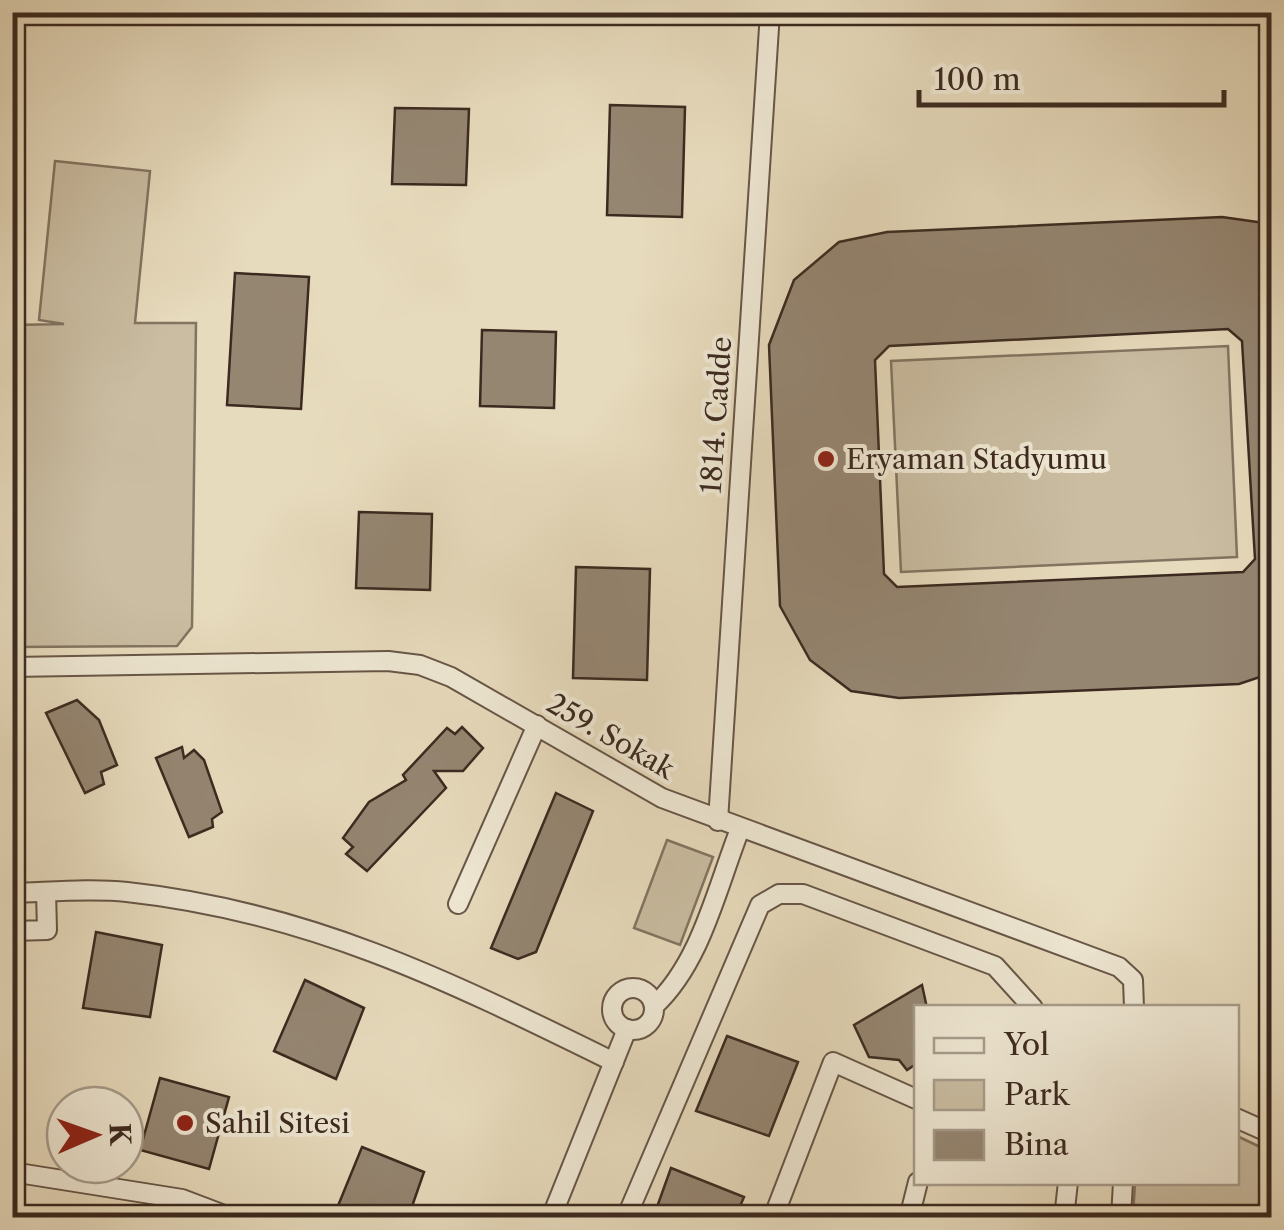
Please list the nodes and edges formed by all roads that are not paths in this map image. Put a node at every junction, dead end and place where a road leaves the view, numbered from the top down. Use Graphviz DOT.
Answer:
graph roads {
  1 [pos="770,12"];
  2 [pos="12,667"];
  3 [pos="536,725"];
  4 [pos="718,821"];
  5 [pos="740,829"];
  6 [pos="46,892"];
  7 [pos="12,893"];
  8 [pos="458,904"];
  9 [pos="12,930"];
  10 [pos="1030,1005"];
  11 [pos="1134,1005"];
  12 [pos="654,1006"];
  13 [pos="627,1029"];
  14 [pos="614,1062"];
  15 [pos="914,1098"];
  16 [pos="1239,1119"];
  17 [pos="1272,1134"];
  18 [pos="12,1172"];
  19 [pos="917,1185"];
  20 [pos="1068,1185"];
  21 [pos="1123,1185"];
  22 [pos="232,1218"];
  23 [pos="552,1218"];
  24 [pos="626,1218"];
  25 [pos="773,1218"];
  26 [pos="909,1218"];
  27 [pos="1064,1218"];
  28 [pos="1120,1218"];
  1 -- 4 [label="street, 1814. Cadde"];
  2 -- 3 [label="street, 259. Sokak"];
  3 -- 4 [label="street, 259. Sokak"];
  3 -- 8 [label="street"];
  4 -- 5 [label="street, 259. Sokak"];
  5 -- 11 [label="street, 259. Sokak"];
  5 -- 12 [label="street"];
  6 -- 7 [label="street"];
  6 -- 9 [label="street"];
  6 -- 14 [label="street"];
  10 -- 24 [label="street"];
  12 -- 13 [label="street"];
  12 -- 13 [label="street"];
  13 -- 14 [label="street"];
  14 -- 23 [label="street"];
  15 -- 25 [label="street"];
  16 -- 17 [label="street"];
  18 -- 22 [label="street"];
  19 -- 26 [label="street"];
  20 -- 27 [label="street"];
  21 -- 28 [label="street"];
}
